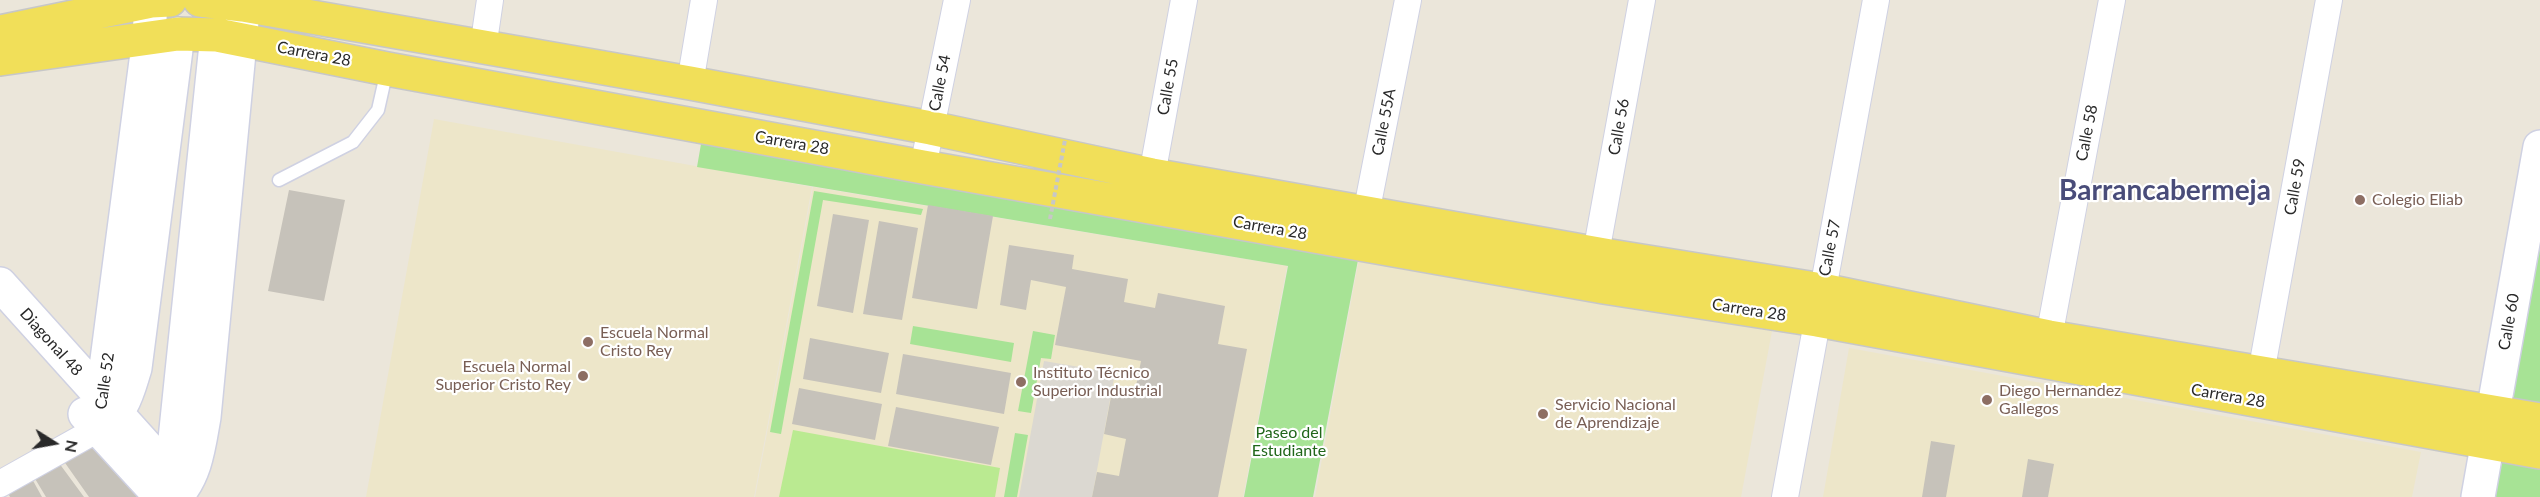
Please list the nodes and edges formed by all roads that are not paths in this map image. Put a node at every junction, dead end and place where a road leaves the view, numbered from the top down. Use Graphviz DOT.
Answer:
graph roads {
  1 [pos="163,0"];
  2 [pos="200,0"];
  3 [pos="490,0"];
  4 [pos="704,0"];
  5 [pos="957,0"];
  6 [pos="1184,0"];
  7 [pos="1408,0"];
  8 [pos="1642,0"];
  9 [pos="1876,0"];
  10 [pos="2112,0"];
  11 [pos="2329,0"];
  12 [pos="231,1"];
  13 [pos="0,32"];
  14 [pos="163,36"];
  15 [pos="229,37"];
  16 [pos="483,48"];
  17 [pos="0,58"];
  18 [pos="387,69"];
  19 [pos="690,83"];
  20 [pos="931,128"];
  21 [pos="2540,147"];
  22 [pos="923,167"];
  23 [pos="1152,175"];
  24 [pos="279,180"];
  25 [pos="1367,211"];
  26 [pos="224,218"];
  27 [pos="1360,244"];
  28 [pos="1596,253"];
  29 [pos="194,254"];
  30 [pos="0,284"];
  31 [pos="1819,305"];
  32 [pos="0,318"];
  33 [pos="2049,337"];
  34 [pos="2261,373"];
  35 [pos="2493,412"];
  36 [pos="106,414"];
  37 [pos="2540,420"];
  38 [pos="2488,444"];
  39 [pos="2540,452"];
  40 [pos="0,484"];
  41 [pos="175,492"];
  42 [pos="1785,497"];
  43 [pos="2478,497"];
  1 -- 13 [label="main road"];
  1 -- 14 [label="street, Calle 52"];
  2 -- 12 [label="main road, Carrera 28"];
  3 -- 16 [label="street"];
  4 -- 19 [label="street"];
  5 -- 20 [label="street, Calle 54"];
  6 -- 23 [label="street, Calle 55"];
  7 -- 25 [label="street, Calle 55A"];
  8 -- 28 [label="street, Calle 56"];
  9 -- 31 [label="street, Calle 57"];
  10 -- 33 [label="street, Calle 58"];
  11 -- 34 [label="street, Calle 59"];
  12 -- 15 [label="main road"];
  12 -- 16 [label="main road, Carrera 28"];
  14 -- 15 [label="main road, Carrera 28"];
  14 -- 17 [label="main road, Carrera 28"];
  14 -- 36 [label="street, Calle 52"];
  15 -- 18 [label="main road, Carrera 28"];
  15 -- 26 [label="street"];
  15 -- 29 [label="street"];
  16 -- 19 [label="main road, Carrera 28"];
  18 -- 22 [label="main road, Carrera 28"];
  18 -- 24 [label="lane"];
  19 -- 20 [label="main road, Carrera 28"];
  20 -- 22 [label="street, Calle 54"];
  20 -- 23 [label="main road, Carrera 28"];
  21 -- 35 [label="street, Calle 60"];
  22 -- 27 [label="main road, Carrera 28"];
  23 -- 25 [label="main road, Carrera 28"];
  25 -- 27 [label="street, Calle 55A"];
  25 -- 28 [label="main road, Carrera 28"];
  26 -- 29 [label="street"];
  26 -- 41 [label="street"];
  27 -- 31 [label="main road, Carrera 28"];
  28 -- 31 [label="main road, Carrera 28"];
  29 -- 41 [label="street"];
  30 -- 36 [label="street, Diagonal 48"];
  31 -- 33 [label="main road, Carrera 28"];
  31 -- 38 [label="main road, Carrera 28"];
  31 -- 42 [label="street, Calle 57"];
  32 -- 36 [label="street, Diagonal 48"];
  33 -- 34 [label="main road, Carrera 28"];
  34 -- 35 [label="main road, Carrera 28"];
  35 -- 37 [label="main road, Carrera 28"];
  35 -- 38 [label="street, Calle 60"];
  36 -- 40 [label="street"];
  36 -- 41 [label="street"];
  38 -- 39 [label="main road, Carrera 28"];
  38 -- 43 [label="street, Calle 60"];
}
